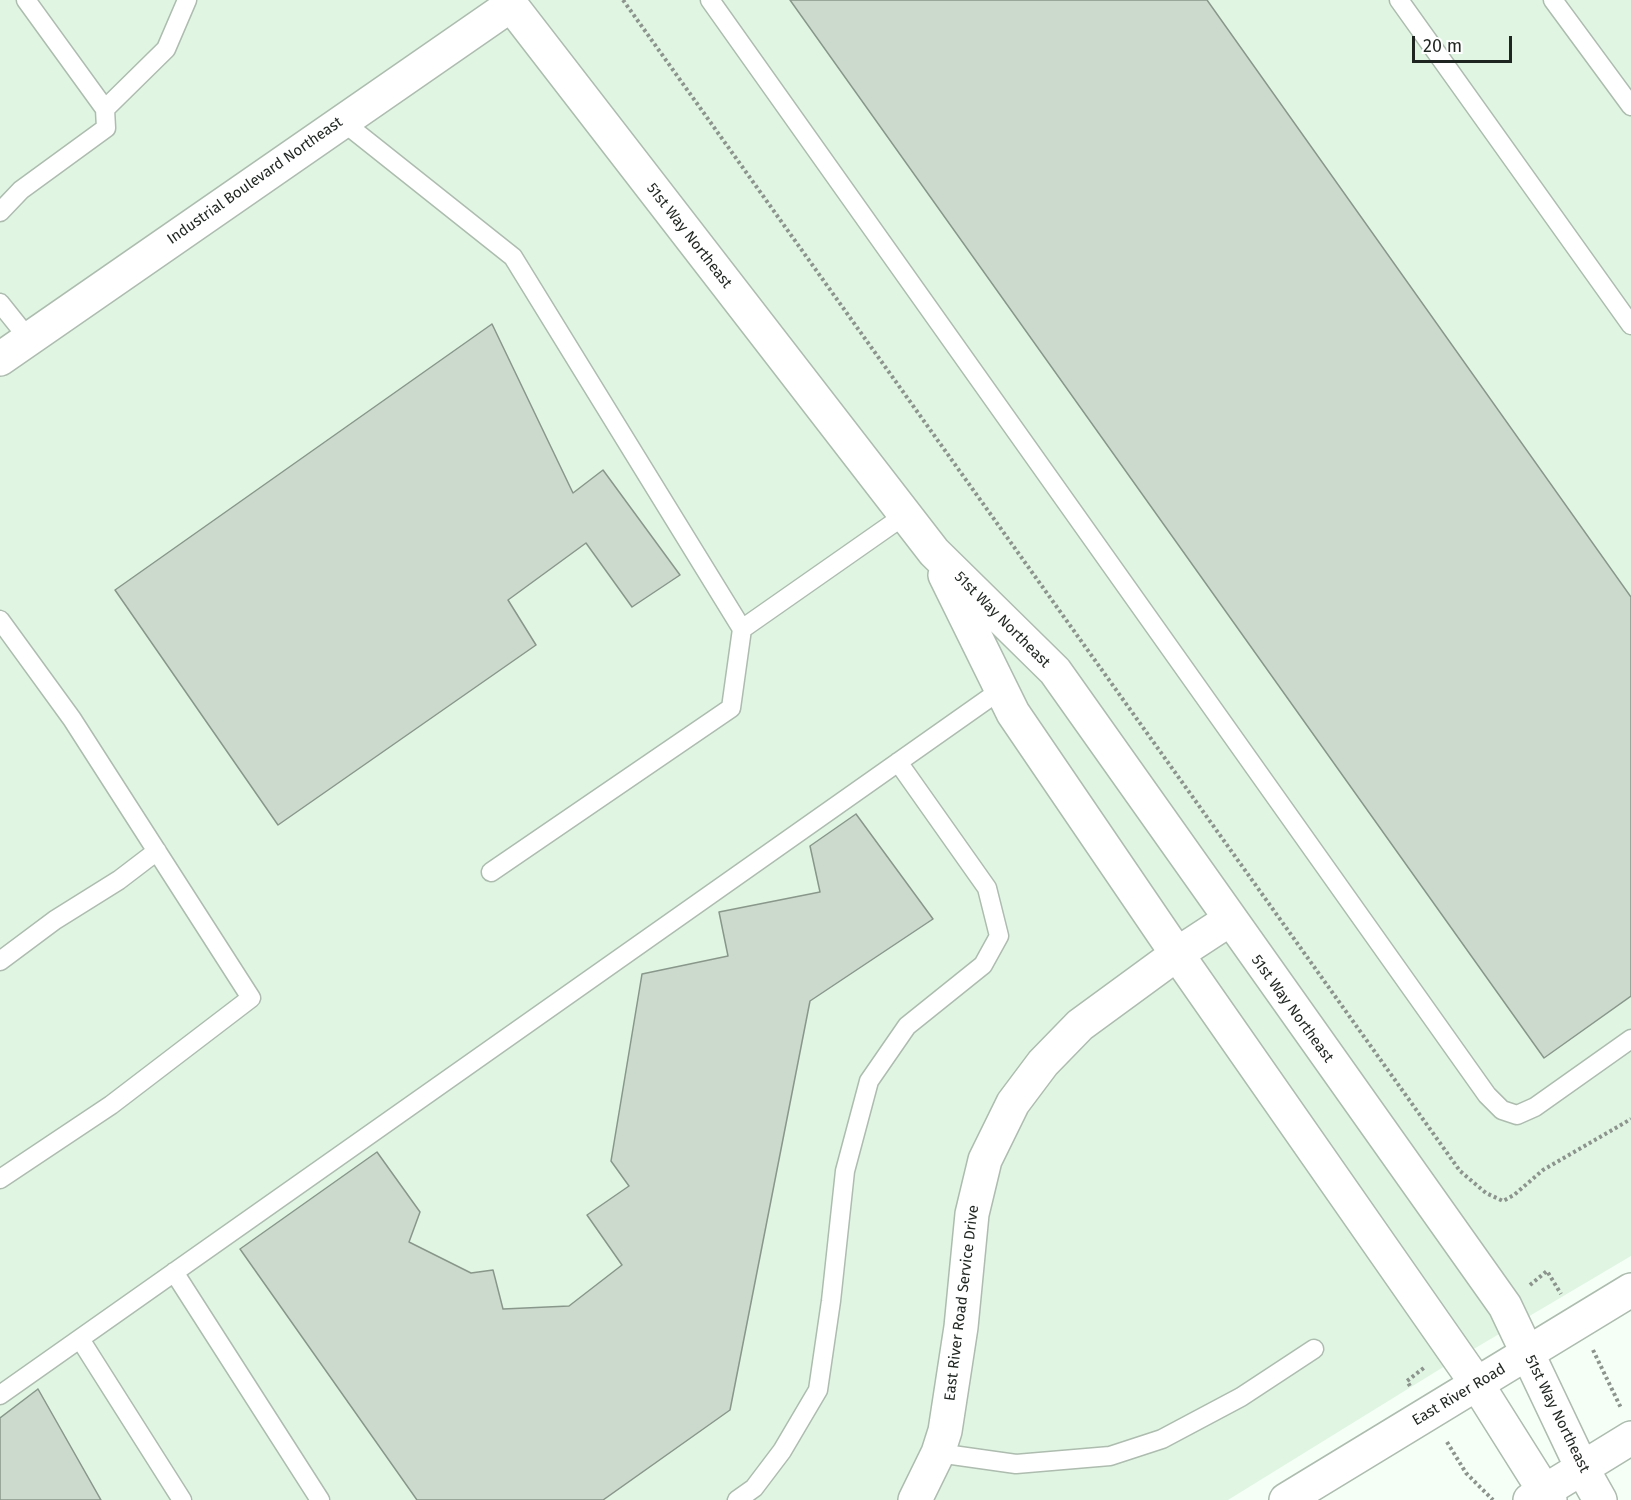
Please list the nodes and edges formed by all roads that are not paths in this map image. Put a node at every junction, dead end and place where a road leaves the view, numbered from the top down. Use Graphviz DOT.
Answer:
graph roads {
  1 [pos="26,0"];
  2 [pos="187,0"];
  3 [pos="710,0"];
  4 [pos="1399,0"];
  5 [pos="1553,0"];
  6 [pos="511,2"];
  7 [pos="1631,106"];
  8 [pos="105,109"];
  9 [pos="342,121"];
  10 [pos="0,212"];
  11 [pos="0,303"];
  12 [pos="1631,325"];
  13 [pos="28,338"];
  14 [pos="0,359"];
  15 [pos="905,515"];
  16 [pos="934,552"];
  17 [pos="0,620"];
  18 [pos="742,629"];
  19 [pos="1002,689"];
  20 [pos="898,762"];
  21 [pos="157,851"];
  22 [pos="491,872"];
  23 [pos="1228,920"];
  24 [pos="1177,954"];
  25 [pos="0,961"];
  26 [pos="1631,1039"];
  27 [pos="0,1179"];
  28 [pos="174,1272"];
  29 [pos="1631,1290"];
  30 [pos="80,1339"];
  31 [pos="1314,1349"];
  32 [pos="1528,1353"];
  33 [pos="1477,1384"];
  34 [pos="0,1395"];
  35 [pos="1631,1438"];
  36 [pos="938,1453"];
  37 [pos="1582,1468"];
  38 [pos="1541,1497"];
  39 [pos="182,1500"];
  40 [pos="320,1500"];
  41 [pos="736,1500"];
  42 [pos="915,1500"];
  43 [pos="1286,1500"];
  44 [pos="1600,1500"];
  1 -- 8 [label="lane"];
  2 -- 8 [label="lane"];
  3 -- 26 [label="lane"];
  4 -- 12 [label="lane"];
  5 -- 7 [label="lane"];
  6 -- 9 [label="street, Industrial Boulevard Northeast"];
  6 -- 15 [label="street, 51st Way Northeast"];
  8 -- 10 [label="lane"];
  9 -- 13 [label="street, Industrial Boulevard Northeast"];
  9 -- 18 [label="lane"];
  11 -- 13 [label="lane"];
  13 -- 14 [label="street, Industrial Boulevard Northeast"];
  15 -- 16 [label="street, 51st Way Northeast"];
  15 -- 18 [label="lane"];
  16 -- 19 [label="street, 51st Way Northeast"];
  16 -- 23 [label="street, 51st Way Northeast"];
  17 -- 21 [label="lane"];
  18 -- 22 [label="lane"];
  19 -- 20 [label="lane"];
  19 -- 24 [label="street, 51st Way Northeast"];
  20 -- 28 [label="lane"];
  20 -- 41 [label="lane"];
  21 -- 25 [label="lane"];
  21 -- 27 [label="lane"];
  23 -- 24 [label="street, East River Road Service Drive"];
  23 -- 32 [label="street, 51st Way Northeast"];
  24 -- 33 [label="street, 51st Way Northeast"];
  24 -- 36 [label="street, East River Road Service Drive"];
  28 -- 30 [label="lane"];
  28 -- 40 [label="lane"];
  29 -- 32 [label="street, East River Road"];
  30 -- 34 [label="lane"];
  30 -- 39 [label="lane"];
  31 -- 36 [label="lane"];
  32 -- 33 [label="street, East River Road"];
  32 -- 37 [label="street, 51st Way Northeast"];
  33 -- 38 [label="street, 51st Way Northeast"];
  33 -- 43 [label="street, East River Road"];
  35 -- 37 [label="street"];
  36 -- 42 [label="street, East River Road Service Drive"];
  37 -- 38 [label="street"];
  37 -- 44 [label="street, 51st Way Northeast"];
}
